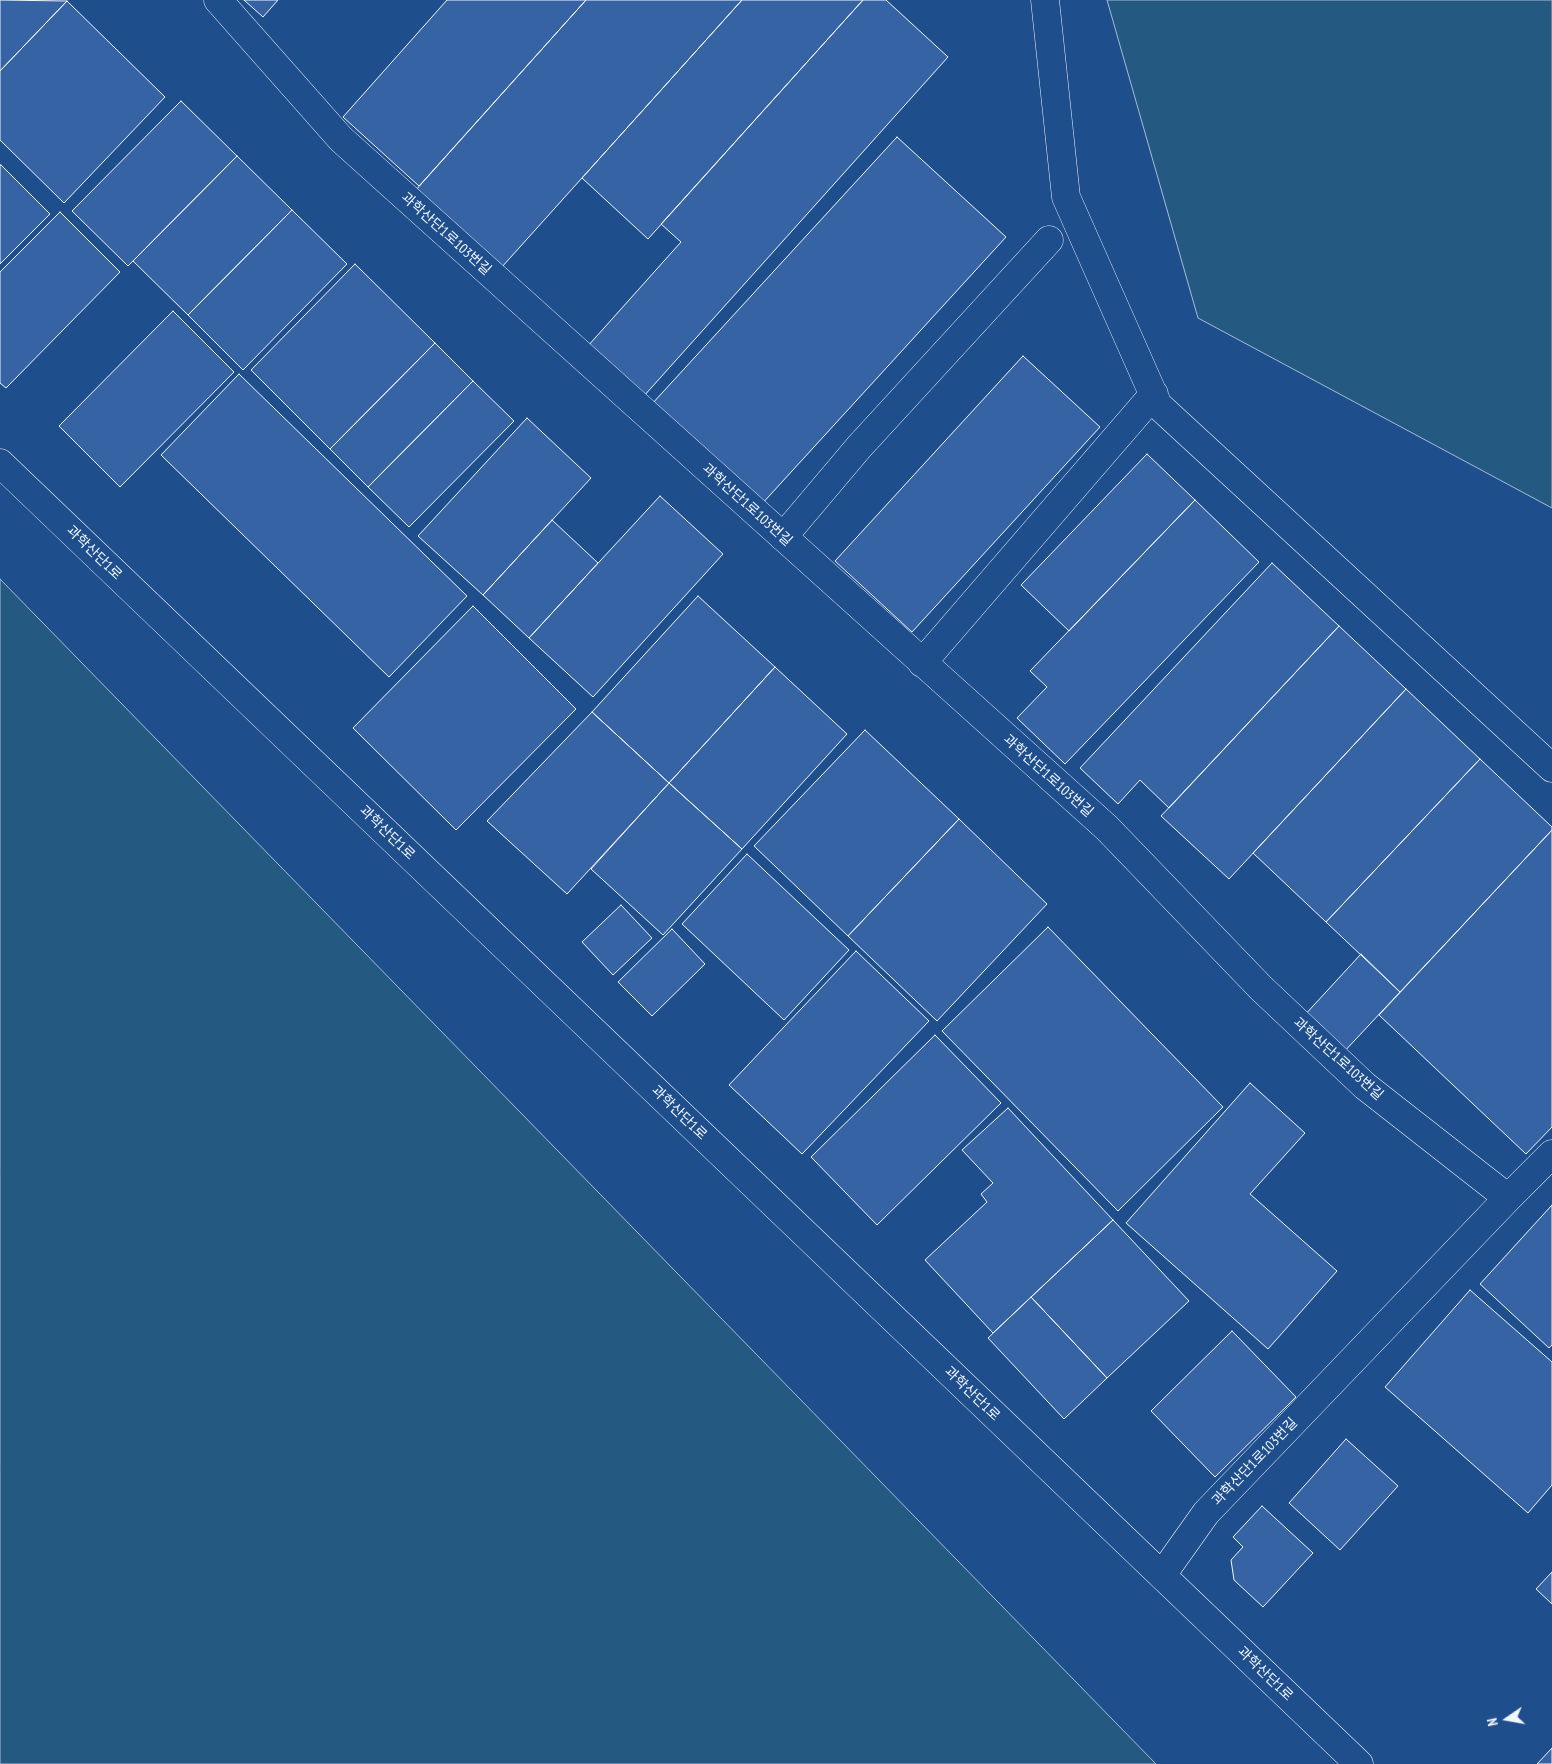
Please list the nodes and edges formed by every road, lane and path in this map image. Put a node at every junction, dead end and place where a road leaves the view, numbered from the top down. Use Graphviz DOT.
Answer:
graph roads {
  1 [pos="218,0"];
  2 [pos="1045,0"];
  3 [pos="1049,240"];
  4 [pos="1154,394"];
  5 [pos="0,463"];
  6 [pos="783,537"];
  7 [pos="922,663"];
  8 [pos="1552,768"];
  9 [pos="1552,1154"];
  10 [pos="1508,1198"];
  11 [pos="1162,1575"];
  12 [pos="1359,1764"];
  1 -- 6 [label="street, 과학산단1로103번길"];
  2 -- 4 [label="street"];
  3 -- 6 [label="street"];
  4 -- 7 [label="street"];
  4 -- 8 [label="street"];
  5 -- 11 [label="street, 과학산단1로"];
  6 -- 7 [label="street, 과학산단1로103번길"];
  7 -- 10 [label="street, 과학산단1로103번길"];
  9 -- 10 [label="street"];
  10 -- 11 [label="street, 과학산단1로103번길"];
  11 -- 12 [label="street, 과학산단1로"];
}
